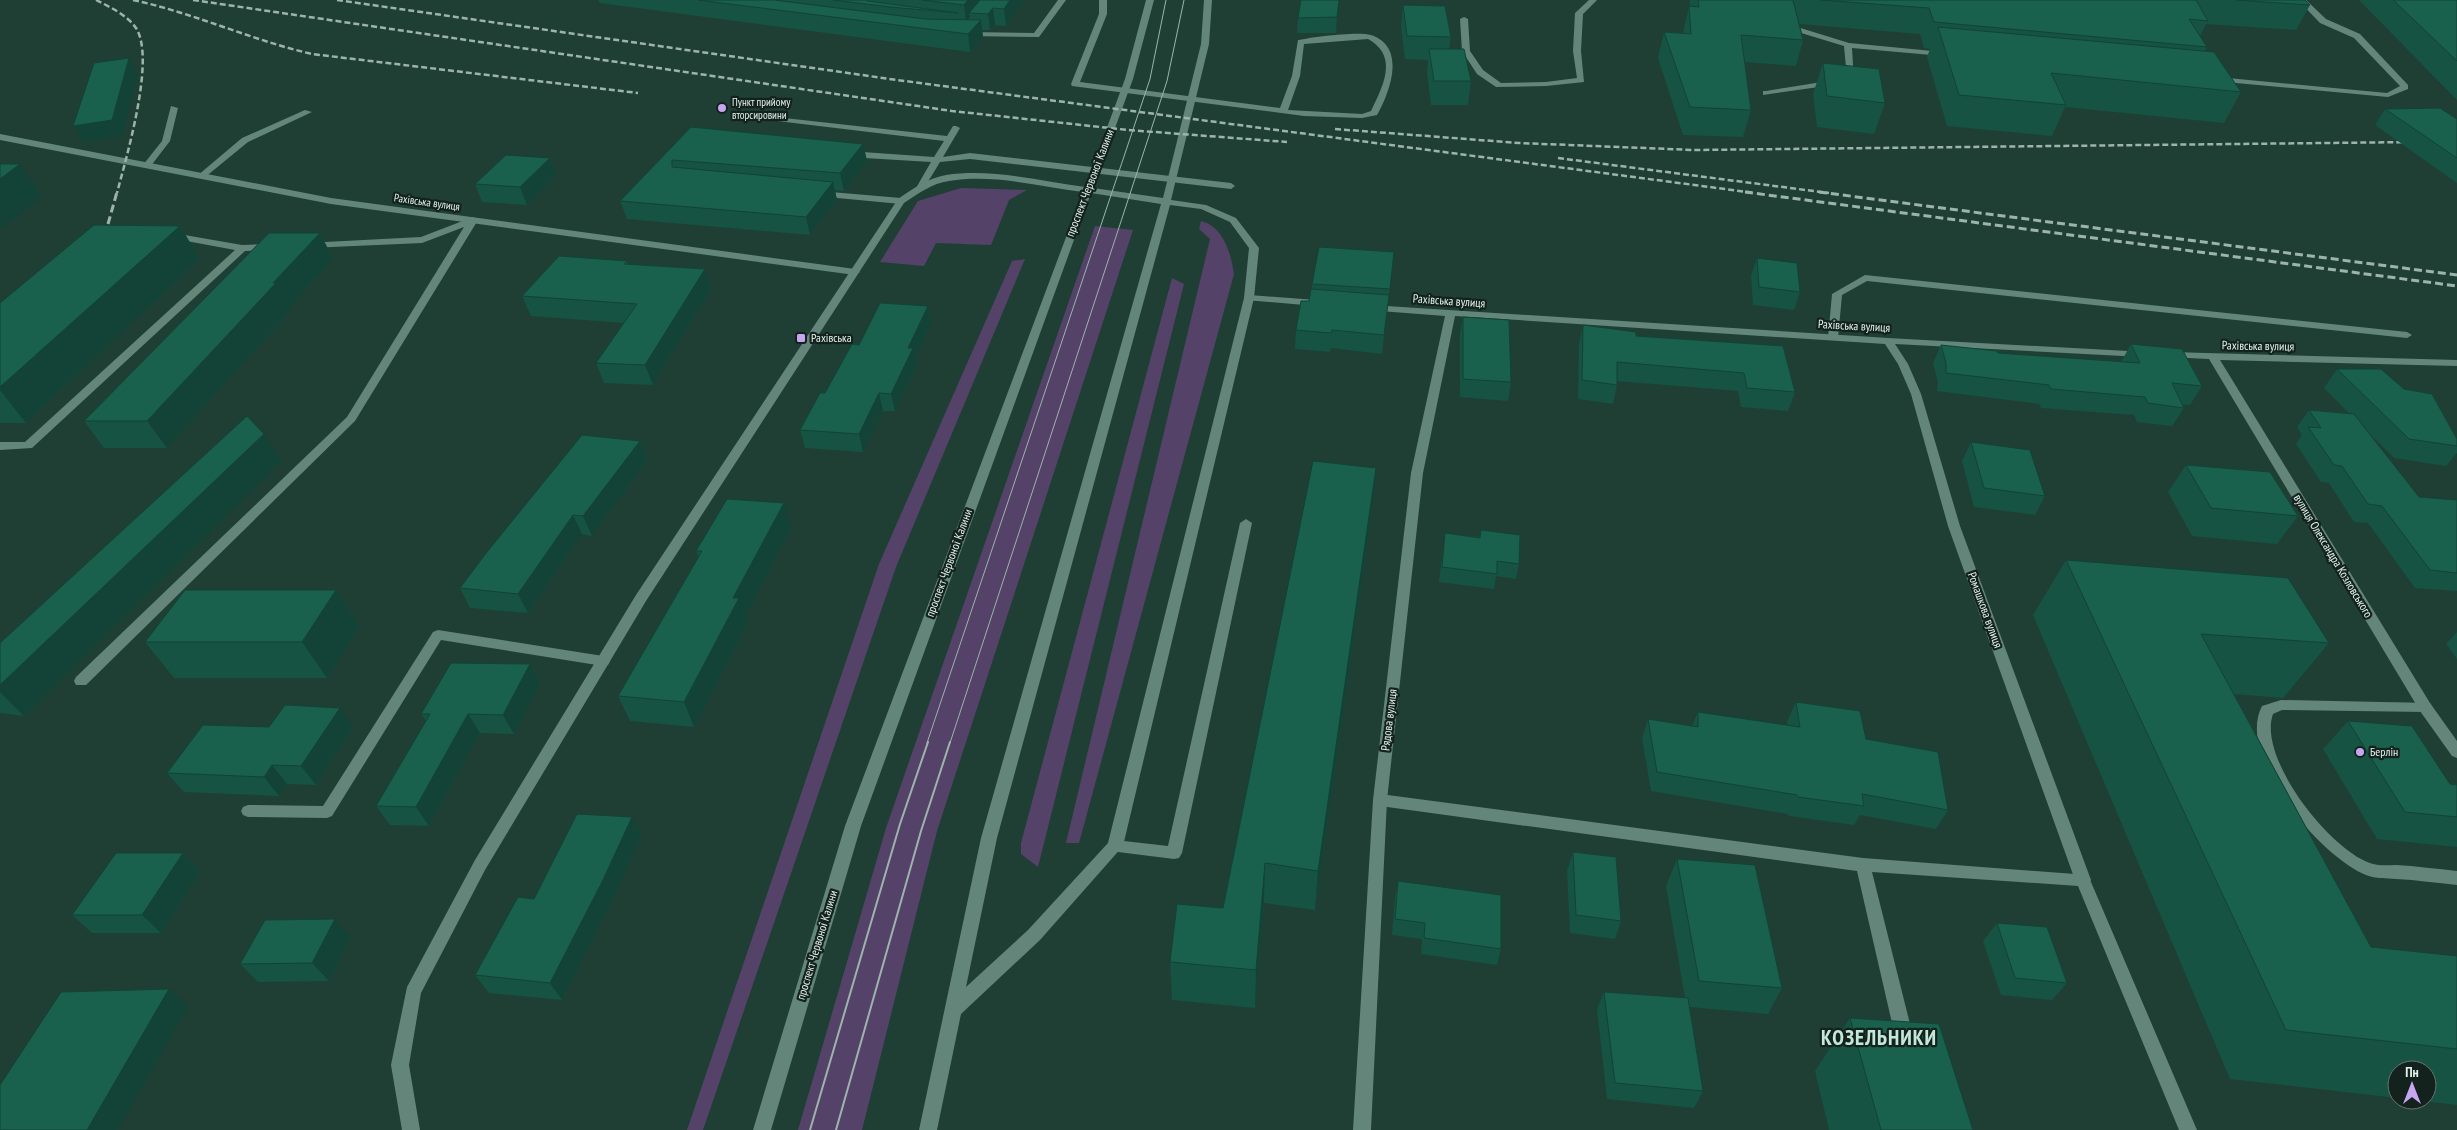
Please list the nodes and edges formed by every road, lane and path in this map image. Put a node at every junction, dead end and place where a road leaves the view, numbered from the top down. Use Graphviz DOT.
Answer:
graph roads {
  1 [pos="1062,0"];
  2 [pos="1103,0"];
  3 [pos="1150,0"];
  4 [pos="1208,0"];
  5 [pos="1593,0"];
  6 [pos="1785,0"];
  7 [pos="2302,0"];
  8 [pos="1464,19"];
  9 [pos="954,34"];
  10 [pos="1848,45"];
  11 [pos="1956,55"];
  12 [pos="2211,79"];
  13 [pos="1766,93"];
  14 [pos="174,108"];
  15 [pos="1284,111"];
  16 [pos="308,112"];
  17 [pos="769,118"];
  18 [pos="956,128"];
  19 [pos="0,137"];
  20 [pos="950,139"];
  21 [pos="837,153"];
  22 [pos="937,160"];
  23 [pos="147,165"];
  24 [pos="201,176"];
  25 [pos="1231,186"];
  26 [pos="920,188"];
  27 [pos="809,193"];
  28 [pos="901,202"];
  29 [pos="473,220"];
  30 [pos="160,233"];
  31 [pos="297,245"];
  32 [pos="279,246"];
  33 [pos="242,248"];
  34 [pos="855,272"];
  35 [pos="1250,298"];
  36 [pos="1326,304"];
  37 [pos="1364,307"];
  38 [pos="1450,314"];
  39 [pos="2408,336"];
  40 [pos="1833,338"];
  41 [pos="1888,341"];
  42 [pos="2213,357"];
  43 [pos="2457,363"];
  44 [pos="0,446"];
  45 [pos="1246,523"];
  46 [pos="603,661"];
  47 [pos="81,681"];
  48 [pos="2426,707"];
  49 [pos="2457,752"];
  50 [pos="1380,800"];
  51 [pos="248,811"];
  52 [pos="1115,846"];
  53 [pos="1862,865"];
  54 [pos="2457,878"];
  55 [pos="2083,880"];
  56 [pos="952,1011"];
  57 [pos="1904,1036"];
  58 [pos="411,1130"];
  59 [pos="762,1130"];
  60 [pos="928,1130"];
  61 [pos="1362,1130"];
  62 [pos="2188,1130"];
  1 -- 9 [label="main road"];
  2 -- 15 [label="main road"];
  3 -- 59 [label="main road, проспект Червоної Калини"];
  4 -- 56 [label="main road"];
  5 -- 8 [label="main road"];
  6 -- 10 [label="main road"];
  7 -- 12 [label="main road"];
  10 -- 11 [label="main road"];
  10 -- 13 [label="main road"];
  14 -- 23 [label="main road"];
  15 -- 15 [label="main road"];
  16 -- 24 [label="main road"];
  17 -- 20 [label="main road"];
  18 -- 20 [label="main road"];
  19 -- 23 [label="main road, Рахівська вулиця"];
  20 -- 22 [label="main road"];
  21 -- 22 [label="main road"];
  22 -- 25 [label="main road"];
  22 -- 26 [label="main road"];
  23 -- 24 [label="main road, Рахівська вулиця"];
  24 -- 29 [label="main road, Рахівська вулиця"];
  26 -- 28 [label="main road"];
  26 -- 35 [label="main road"];
  27 -- 28 [label="main road"];
  28 -- 34 [label="main road"];
  29 -- 31 [label="main road"];
  29 -- 34 [label="main road, Рахівська вулиця"];
  29 -- 47 [label="main road"];
  30 -- 33 [label="main road"];
  32 -- 33 [label="main road"];
  33 -- 44 [label="main road"];
  34 -- 46 [label="main road"];
  35 -- 36 [label="main road"];
  35 -- 52 [label="main road"];
  37 -- 38 [label="main road, Рахівська вулиця"];
  38 -- 40 [label="main road, Рахівська вулиця"];
  38 -- 50 [label="main road, Рядова вулиця"];
  39 -- 40 [label="main road"];
  40 -- 41 [label="main road, Рахівська вулиця"];
  41 -- 42 [label="main road, Рахівська вулиця"];
  41 -- 55 [label="main road, Ромашкова вулиця"];
  42 -- 43 [label="main road, Рахівська вулиця"];
  42 -- 48 [label="main road, вулиця Олександра Козловського"];
  45 -- 52 [label="main road"];
  46 -- 51 [label="main road"];
  46 -- 58 [label="main road"];
  48 -- 49 [label="main road, вулиця Олександра Козловського"];
  48 -- 54 [label="main road"];
  50 -- 53 [label="main road"];
  50 -- 61 [label="main road, Рядова вулиця"];
  52 -- 56 [label="main road"];
  53 -- 55 [label="main road"];
  53 -- 57 [label="main road"];
  55 -- 62 [label="main road, Ромашкова вулиця"];
  56 -- 60 [label="main road"];
}
